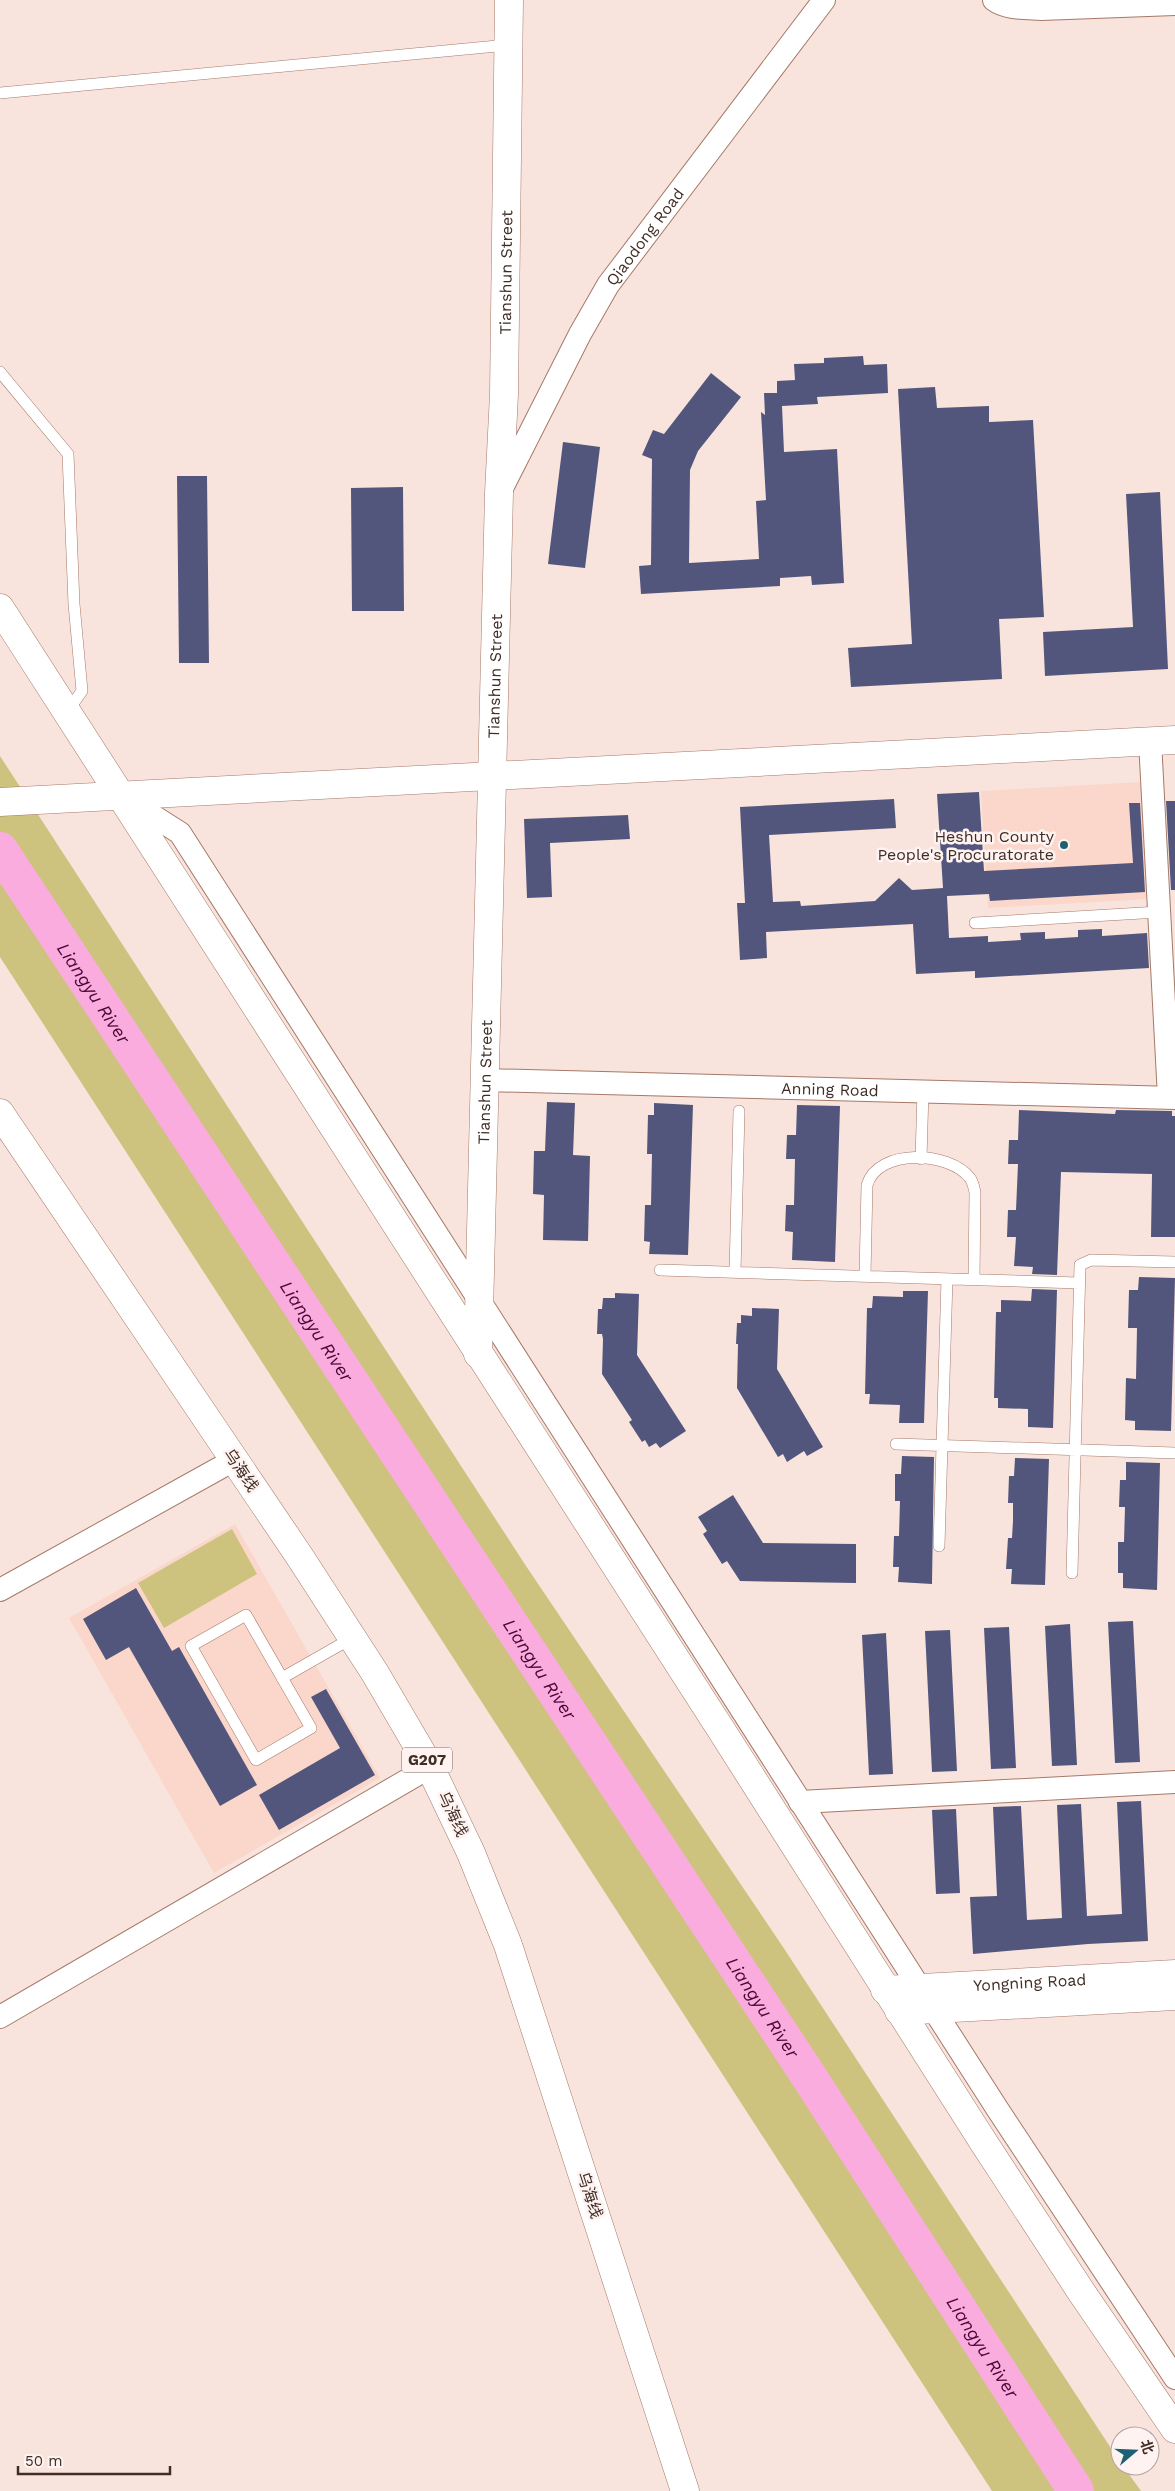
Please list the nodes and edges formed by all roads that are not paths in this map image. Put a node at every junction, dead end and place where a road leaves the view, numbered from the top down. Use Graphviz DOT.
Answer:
graph roads {
  1 [pos="509,0"];
  2 [pos="824,0"];
  3 [pos="994,0"];
  4 [pos="1175,4"];
  5 [pos="508,45"];
  6 [pos="0,93"];
  7 [pos="0,372"];
  8 [pos="499,493"];
  9 [pos="0,608"];
  10 [pos="67,712"];
  11 [pos="1175,723"];
  12 [pos="1163,740"];
  13 [pos="492,767"];
  14 [pos="0,785"];
  15 [pos="116,788"];
  16 [pos="53,791"];
  17 [pos="0,802"];
  18 [pos="1159,912"];
  19 [pos="975,923"];
  20 [pos="485,1080"];
  21 [pos="923,1091"];
  22 [pos="1172,1097"];
  23 [pos="740,1111"];
  24 [pos="0,1112"];
  25 [pos="921,1159"];
  26 [pos="1175,1262"];
  27 [pos="660,1270"];
  28 [pos="735,1272"];
  29 [pos="865,1276"];
  30 [pos="947,1279"];
  31 [pos="974,1280"];
  32 [pos="1079,1283"];
  33 [pos="480,1302"];
  34 [pos="478,1354"];
  35 [pos="896,1444"];
  36 [pos="942,1445"];
  37 [pos="1076,1449"];
  38 [pos="1175,1453"];
  39 [pos="234,1460"];
  40 [pos="939,1546"];
  41 [pos="1072,1573"];
  42 [pos="0,1590"];
  43 [pos="352,1638"];
  44 [pos="282,1678"];
  45 [pos="430,1767"];
  46 [pos="1175,1782"];
  47 [pos="800,1802"];
  48 [pos="1175,1974"];
  49 [pos="1175,1996"];
  50 [pos="926,1998"];
  51 [pos="892,2000"];
  52 [pos="0,2017"];
  53 [pos="1175,2378"];
  54 [pos="1175,2429"];
  55 [pos="685,2491"];
  1 -- 5 [label="main road, Tianshun Street"];
  2 -- 8 [label="street, Qiaodong Road"];
  3 -- 4 [label="street"];
  5 -- 6 [label="lane"];
  5 -- 8 [label="main road, Tianshun Street"];
  7 -- 10 [label="lane"];
  8 -- 13 [label="main road, Tianshun Street"];
  9 -- 10 [label="main road"];
  10 -- 15 [label="main road"];
  11 -- 13 [label="main road"];
  12 -- 13 [label="main road"];
  12 -- 18 [label="street"];
  13 -- 15 [label="main road"];
  13 -- 20 [label="main road, Tianshun Street"];
  14 -- 16 [label="main road"];
  15 -- 16 [label="main road"];
  15 -- 33 [label="street"];
  15 -- 34 [label="main road"];
  16 -- 17 [label="main road"];
  18 -- 19 [label="lane"];
  18 -- 22 [label="street"];
  20 -- 21 [label="street, Anning Road"];
  20 -- 33 [label="main road, Tianshun Street"];
  21 -- 22 [label="street, Anning Road"];
  21 -- 25 [label="lane"];
  23 -- 28 [label="lane"];
  24 -- 39 [label="main road, 乌海线 / G207"];
  25 -- 29 [label="lane"];
  25 -- 31 [label="lane"];
  26 -- 32 [label="lane"];
  27 -- 28 [label="lane"];
  28 -- 29 [label="lane"];
  29 -- 30 [label="lane"];
  30 -- 31 [label="lane"];
  30 -- 36 [label="lane"];
  31 -- 32 [label="lane"];
  32 -- 37 [label="lane"];
  33 -- 34 [label="main road, Tianshun Street"];
  33 -- 47 [label="street"];
  34 -- 51 [label="main road"];
  35 -- 36 [label="lane"];
  36 -- 37 [label="lane"];
  36 -- 40 [label="lane"];
  37 -- 38 [label="lane"];
  37 -- 41 [label="lane"];
  39 -- 42 [label="street"];
  39 -- 43 [label="main road, 乌海线 / G207"];
  43 -- 44 [label="lane"];
  43 -- 45 [label="main road, 乌海线 / G207"];
  44 -- 44 [label="lane"];
  45 -- 52 [label="street"];
  45 -- 55 [label="main road, 乌海线 / G207"];
  46 -- 47 [label="street"];
  47 -- 50 [label="street"];
  48 -- 50 [label="main road, Yongning Road"];
  49 -- 50 [label="main road, Yongning Road"];
  50 -- 51 [label="main road, Yongning Road"];
  50 -- 53 [label="street"];
  51 -- 54 [label="main road"];
}
